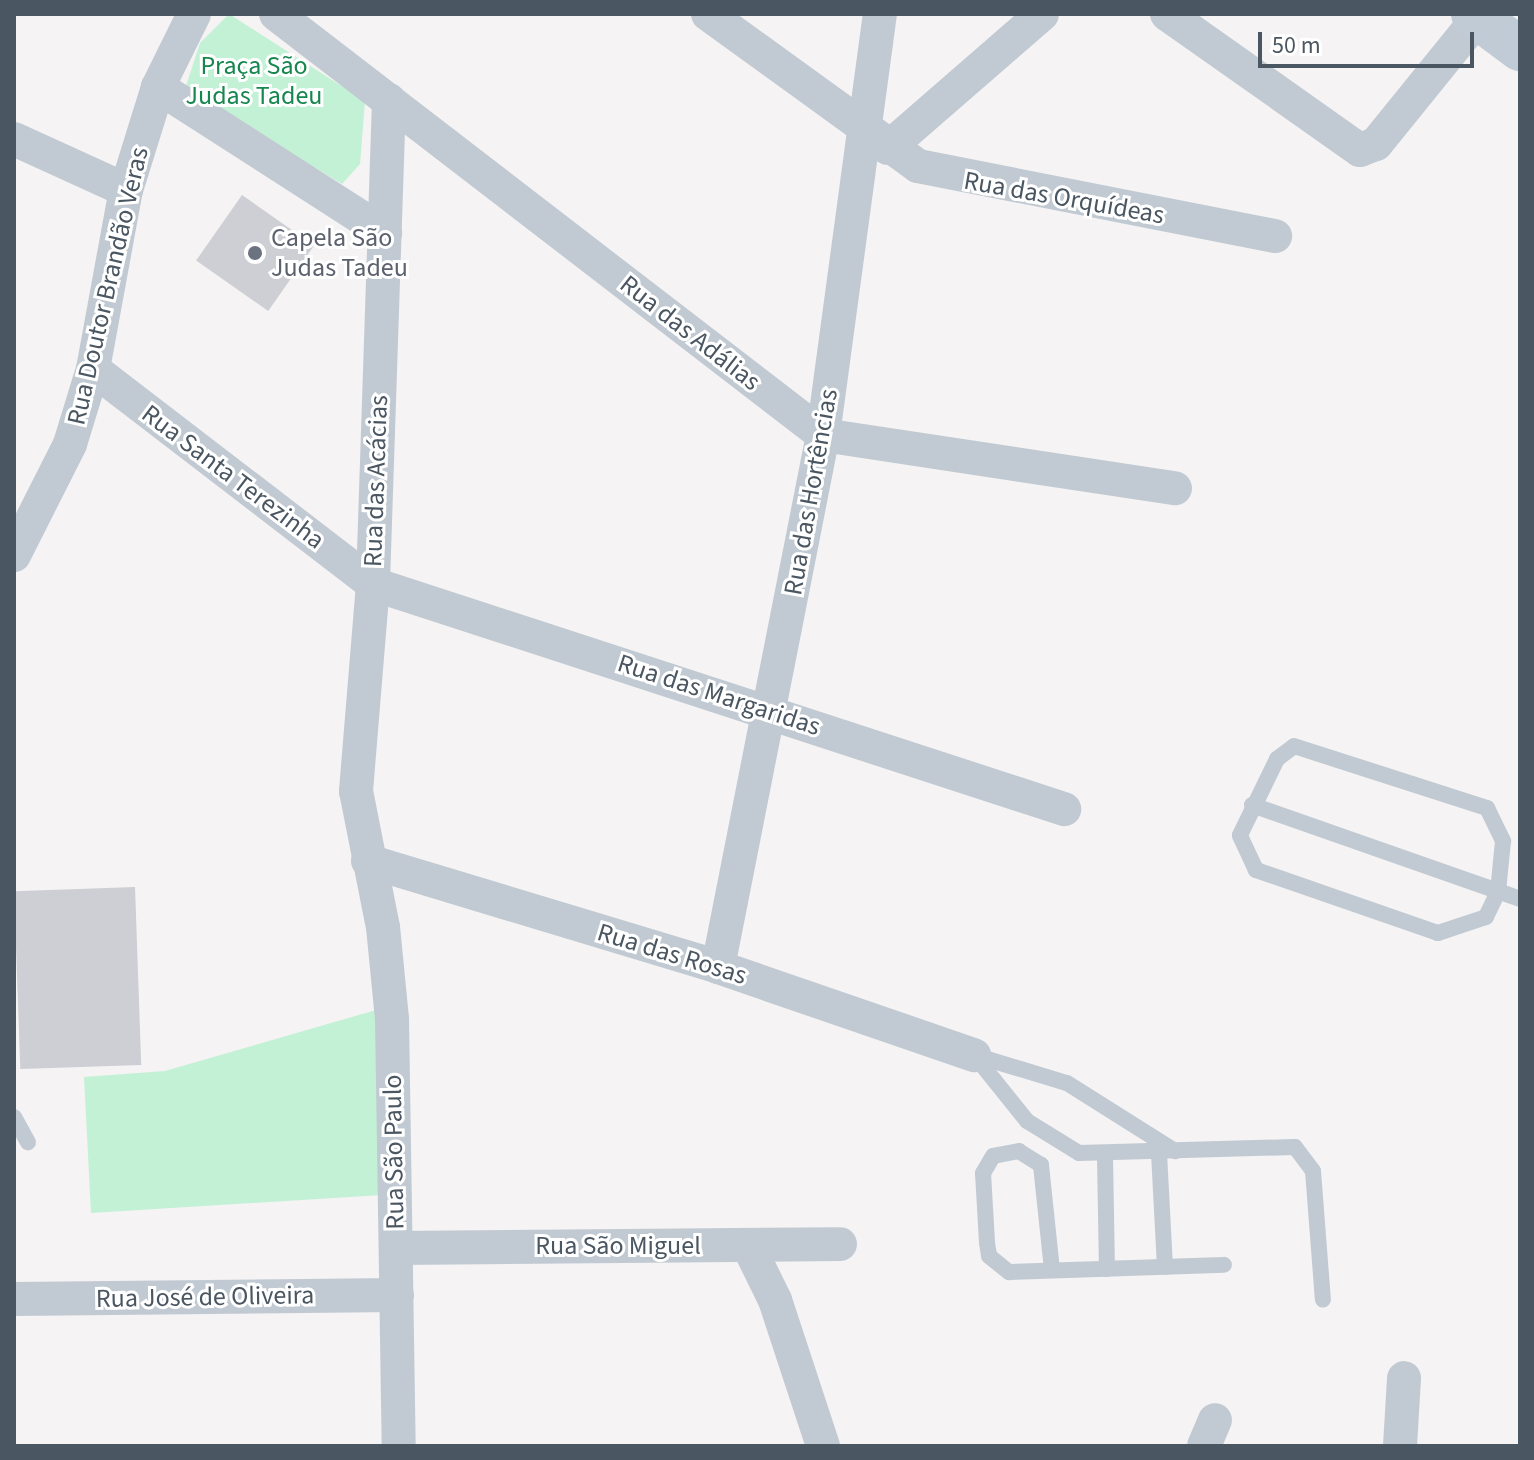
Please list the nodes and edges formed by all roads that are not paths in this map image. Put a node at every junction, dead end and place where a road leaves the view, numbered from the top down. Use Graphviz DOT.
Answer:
graph roads {
  1 [pos="194,14"];
  2 [pos="276,14"];
  3 [pos="708,14"];
  4 [pos="880,14"];
  5 [pos="1042,14"];
  6 [pos="1167,14"];
  7 [pos="1476,16"];
  8 [pos="1520,49"];
  9 [pos="158,87"];
  10 [pos="389,100"];
  11 [pos="14,139"];
  12 [pos="875,139"];
  13 [pos="126,190"];
  14 [pos="385,233"];
  15 [pos="1275,236"];
  16 [pos="93,369"];
  17 [pos="823,435"];
  18 [pos="1175,488"];
  19 [pos="14,555"];
  20 [pos="373,584"];
  21 [pos="772,711"];
  22 [pos="1252,805"];
  23 [pos="1064,809"];
  24 [pos="368,861"];
  25 [pos="1498,892"];
  26 [pos="1520,899"];
  27 [pos="718,967"];
  28 [pos="974,1055"];
  29 [pos="14,1117"];
  30 [pos="28,1142"];
  31 [pos="1167,1152"];
  32 [pos="1105,1157"];
  33 [pos="840,1244"];
  34 [pos="748,1245"];
  35 [pos="396,1248"];
  36 [pos="1224,1265"];
  37 [pos="1165,1267"];
  38 [pos="1107,1269"];
  39 [pos="1052,1270"];
  40 [pos="397,1295"];
  41 [pos="14,1299"];
  42 [pos="1323,1300"];
  43 [pos="1404,1378"];
  44 [pos="399,1446"];
  45 [pos="823,1446"];
  46 [pos="1400,1446"];
  1 -- 9 [label="street, Rua Doutor Brandão Veras"];
  2 -- 10 [label="street, Rua das Adálias"];
  3 -- 12 [label="street, Rua das Orquídeas"];
  4 -- 12 [label="street, Rua das Hortências"];
  5 -- 12 [label="street"];
  6 -- 7 [label="street"];
  7 -- 8 [label="street"];
  9 -- 13 [label="street, Rua Doutor Brandão Veras"];
  9 -- 14 [label="street"];
  10 -- 14 [label="street, Rua das Acácias"];
  10 -- 17 [label="street, Rua das Adálias"];
  11 -- 13 [label="street"];
  12 -- 15 [label="street, Rua das Orquídeas"];
  12 -- 17 [label="street, Rua das Hortências"];
  13 -- 16 [label="street, Rua Doutor Brandão Veras"];
  14 -- 20 [label="street, Rua das Acácias"];
  16 -- 19 [label="street, Rua Doutor Brandão Veras"];
  16 -- 20 [label="street, Rua Santa Terezinha"];
  17 -- 18 [label="street, Rua das Adálias"];
  17 -- 21 [label="street, Rua das Hortências"];
  20 -- 21 [label="street, Rua das Margaridas"];
  20 -- 24 [label="street, Rua das Acácias"];
  21 -- 23 [label="street, Rua das Margaridas"];
  21 -- 27 [label="street, Rua das Hortências"];
  22 -- 25 [label="lane"];
  22 -- 25 [label="lane"];
  22 -- 25 [label="lane"];
  24 -- 27 [label="street, Rua das Rosas"];
  24 -- 35 [label="street, Rua São Paulo"];
  25 -- 26 [label="lane"];
  27 -- 28 [label="street, Rua das Rosas"];
  28 -- 31 [label="lane"];
  28 -- 32 [label="lane"];
  29 -- 30 [label="lane"];
  31 -- 32 [label="lane"];
  31 -- 37 [label="lane"];
  31 -- 42 [label="lane"];
  32 -- 38 [label="lane"];
  33 -- 34 [label="street, Rua São Miguel"];
  34 -- 35 [label="street, Rua São Miguel"];
  34 -- 45 [label="street"];
  35 -- 40 [label="street, Rua São Paulo"];
  36 -- 37 [label="lane"];
  37 -- 38 [label="lane"];
  38 -- 39 [label="lane"];
  39 -- 39 [label="lane"];
  40 -- 41 [label="street, Rua José de Oliveira"];
  40 -- 44 [label="street, Rua São Paulo"];
  43 -- 46 [label="street"];
}
